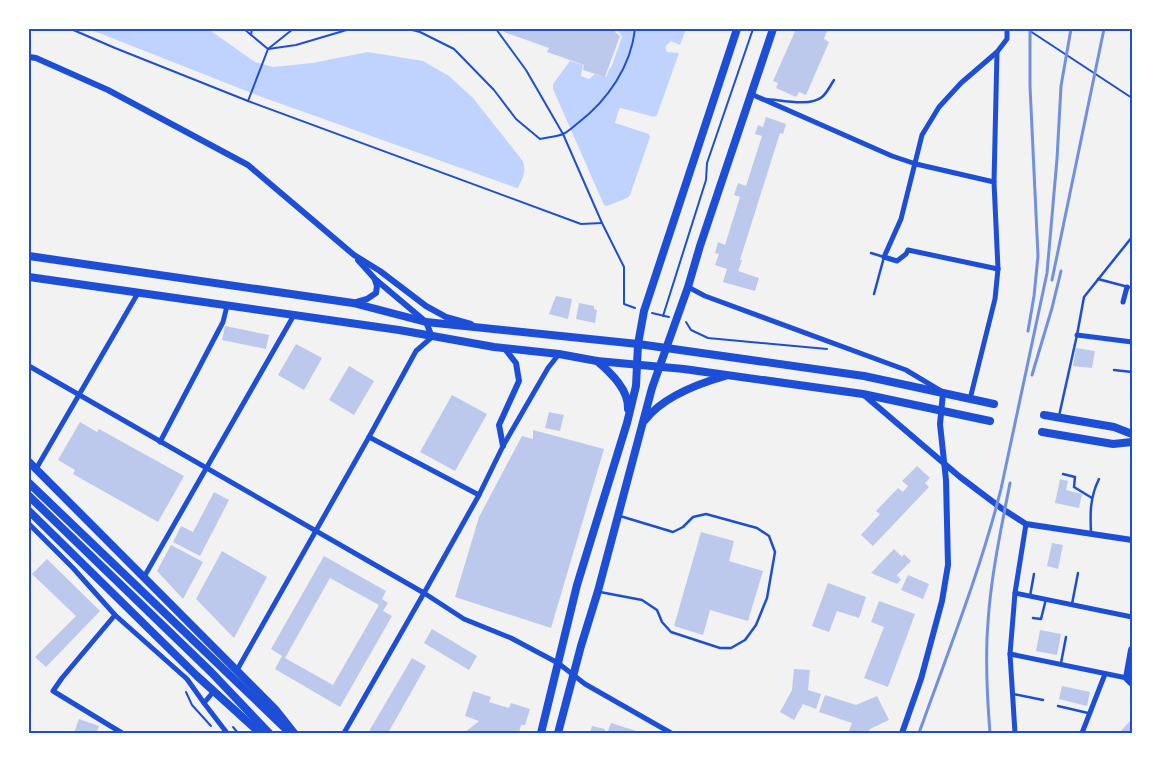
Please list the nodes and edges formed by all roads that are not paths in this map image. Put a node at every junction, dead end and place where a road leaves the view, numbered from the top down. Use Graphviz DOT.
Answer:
graph roads {
  1 [pos="737,29"];
  2 [pos="772,29"];
  3 [pos="1007,29"];
  4 [pos="997,52"];
  5 [pos="29,57"];
  6 [pos="834,80"];
  7 [pos="750,94"];
  8 [pos="760,98"];
  9 [pos="916,164"];
  10 [pos="994,182"];
  11 [pos="1132,237"];
  12 [pos="871,253"];
  13 [pos="354,255"];
  14 [pos="29,256"];
  15 [pos="884,257"];
  16 [pos="998,269"];
  17 [pos="29,277"];
  18 [pos="1098,278"];
  19 [pos="375,279"];
  20 [pos="688,287"];
  21 [pos="1130,287"];
  22 [pos="138,294"];
  23 [pos="874,294"];
  24 [pos="353,302"];
  25 [pos="1123,302"];
  26 [pos="226,306"];
  27 [pos="294,315"];
  28 [pos="426,322"];
  29 [pos="495,330"];
  30 [pos="1077,335"];
  31 [pos="432,337"];
  32 [pos="1130,342"];
  33 [pos="638,344"];
  34 [pos="668,348"];
  35 [pos="505,349"];
  36 [pos="559,354"];
  37 [pos="597,361"];
  38 [pos="637,365"];
  39 [pos="29,366"];
  40 [pos="661,366"];
  41 [pos="1114,370"];
  42 [pos="1132,372"];
  43 [pos="728,375"];
  44 [pos="943,392"];
  45 [pos="863,394"];
  46 [pos="78,395"];
  47 [pos="970,399"];
  48 [pos="994,404"];
  49 [pos="941,410"];
  50 [pos="1044,415"];
  51 [pos="1059,417"];
  52 [pos="990,421"];
  53 [pos="627,423"];
  54 [pos="642,424"];
  55 [pos="1042,432"];
  56 [pos="1132,434"];
  57 [pos="369,437"];
  58 [pos="160,442"];
  59 [pos="1132,442"];
  60 [pos="504,446"];
  61 [pos="29,462"];
  62 [pos="944,463"];
  63 [pos="206,468"];
  64 [pos="36,469"];
  65 [pos="1063,474"];
  66 [pos="1099,480"];
  67 [pos="29,483"];
  68 [pos="479,495"];
  69 [pos="29,496"];
  70 [pos="1092,498"];
  71 [pos="29,511"];
  72 [pos="619,516"];
  73 [pos="29,524"];
  74 [pos="1026,524"];
  75 [pos="316,531"];
  76 [pos="1091,533"];
  77 [pos="1132,540"];
  78 [pos="1078,573"];
  79 [pos="1034,574"];
  80 [pos="144,576"];
  81 [pos="598,592"];
  82 [pos="424,593"];
  83 [pos="1015,593"];
  84 [pos="1030,596"];
  85 [pos="1046,599"];
  86 [pos="1072,604"];
  87 [pos="115,615"];
  88 [pos="1132,616"];
  89 [pos="1033,618"];
  90 [pos="1066,637"];
  91 [pos="1132,650"];
  92 [pos="1010,654"];
  93 [pos="558,663"];
  94 [pos="1061,664"];
  95 [pos="237,670"];
  96 [pos="574,674"];
  97 [pos="1105,674"];
  98 [pos="1130,681"];
  99 [pos="214,691"];
  100 [pos="1011,694"];
  101 [pos="1043,700"];
  102 [pos="204,703"];
  103 [pos="1058,706"];
  104 [pos="1090,714"];
  105 [pos="122,733"];
  106 [pos="227,733"];
  107 [pos="260,733"];
  108 [pos="269,733"];
  109 [pos="292,733"];
  110 [pos="344,733"];
  111 [pos="541,733"];
  112 [pos="558,733"];
  113 [pos="670,733"];
  114 [pos="902,733"];
  115 [pos="1015,733"];
  116 [pos="1082,733"];
  1 -- 33 [label="main road"];
  2 -- 7 [label="main road"];
  3 -- 4 [label="street"];
  4 -- 9 [label="street"];
  4 -- 10 [label="street"];
  5 -- 13 [label="street"];
  6 -- 8 [label="lane"];
  7 -- 8 [label="street"];
  7 -- 20 [label="main road"];
  8 -- 9 [label="street"];
  9 -- 10 [label="street"];
  9 -- 15 [label="street"];
  10 -- 16 [label="street"];
  11 -- 18 [label="lane"];
  12 -- 15 [label="lane"];
  13 -- 19 [label="street"];
  13 -- 29 [label="street"];
  14 -- 24 [label="main road"];
  15 -- 16 [label="street"];
  15 -- 23 [label="lane"];
  16 -- 47 [label="street"];
  17 -- 22 [label="main road"];
  18 -- 21 [label="lane"];
  18 -- 30 [label="lane"];
  19 -- 24 [label="street"];
  19 -- 28 [label="street"];
  20 -- 34 [label="main road"];
  20 -- 44 [label="street"];
  21 -- 25 [label="street"];
  22 -- 26 [label="main road"];
  22 -- 46 [label="street"];
  24 -- 28 [label="main road"];
  26 -- 27 [label="main road"];
  26 -- 58 [label="street"];
  27 -- 31 [label="main road"];
  27 -- 63 [label="street"];
  28 -- 29 [label="main road"];
  28 -- 31 [label="street"];
  29 -- 33 [label="main road"];
  30 -- 32 [label="street"];
  30 -- 51 [label="lane"];
  31 -- 35 [label="main road"];
  31 -- 57 [label="street"];
  33 -- 34 [label="main road"];
  33 -- 38 [label="main road"];
  34 -- 40 [label="main road"];
  34 -- 44 [label="main road"];
  35 -- 36 [label="main road"];
  35 -- 60 [label="street"];
  36 -- 37 [label="main road"];
  36 -- 60 [label="street"];
  37 -- 38 [label="main road"];
  37 -- 53 [label="main road"];
  38 -- 40 [label="main road"];
  38 -- 53 [label="main road"];
  39 -- 46 [label="street"];
  40 -- 43 [label="main road"];
  40 -- 54 [label="main road"];
  41 -- 42 [label="lane"];
  43 -- 45 [label="main road"];
  43 -- 54 [label="main road"];
  44 -- 47 [label="main road"];
  44 -- 49 [label="street"];
  45 -- 49 [label="main road"];
  45 -- 62 [label="street"];
  46 -- 58 [label="street"];
  46 -- 64 [label="street"];
  47 -- 48 [label="main road"];
  49 -- 52 [label="main road"];
  49 -- 62 [label="street"];
  50 -- 51 [label="main road"];
  51 -- 56 [label="main road"];
  53 -- 93 [label="main road"];
  54 -- 72 [label="main road"];
  55 -- 59 [label="main road"];
  57 -- 68 [label="street"];
  57 -- 75 [label="street"];
  58 -- 63 [label="street"];
  60 -- 68 [label="street"];
  61 -- 64 [label="main road"];
  62 -- 74 [label="street"];
  62 -- 114 [label="street"];
  63 -- 75 [label="street"];
  63 -- 80 [label="street"];
  64 -- 80 [label="main road"];
  65 -- 70 [label="lane"];
  66 -- 70 [label="lane"];
  67 -- 109 [label="main road"];
  68 -- 82 [label="street"];
  69 -- 108 [label="main road"];
  70 -- 76 [label="lane"];
  71 -- 99 [label="main road"];
  72 -- 81 [label="main road"];
  72 -- 81 [label="lane"];
  73 -- 87 [label="street"];
  74 -- 76 [label="street"];
  74 -- 83 [label="street"];
  75 -- 82 [label="street"];
  75 -- 95 [label="street"];
  76 -- 77 [label="street"];
  78 -- 86 [label="lane"];
  79 -- 84 [label="lane"];
  80 -- 95 [label="main road"];
  81 -- 96 [label="main road"];
  82 -- 93 [label="street"];
  82 -- 110 [label="street"];
  83 -- 84 [label="street"];
  83 -- 92 [label="street"];
  84 -- 85 [label="street"];
  85 -- 86 [label="street"];
  85 -- 89 [label="lane"];
  86 -- 88 [label="street"];
  87 -- 102 [label="street"];
  87 -- 105 [label="street"];
  90 -- 94 [label="lane"];
  91 -- 98 [label="main road"];
  92 -- 94 [label="street"];
  92 -- 100 [label="street"];
  93 -- 96 [label="street"];
  93 -- 111 [label="main road"];
  94 -- 97 [label="street"];
  95 -- 109 [label="main road"];
  96 -- 112 [label="main road"];
  96 -- 113 [label="street"];
  97 -- 98 [label="street"];
  97 -- 104 [label="street"];
  99 -- 102 [label="street"];
  99 -- 107 [label="main road"];
  100 -- 101 [label="lane"];
  100 -- 115 [label="street"];
  102 -- 106 [label="street"];
  103 -- 104 [label="lane"];
  104 -- 116 [label="street"];
}
